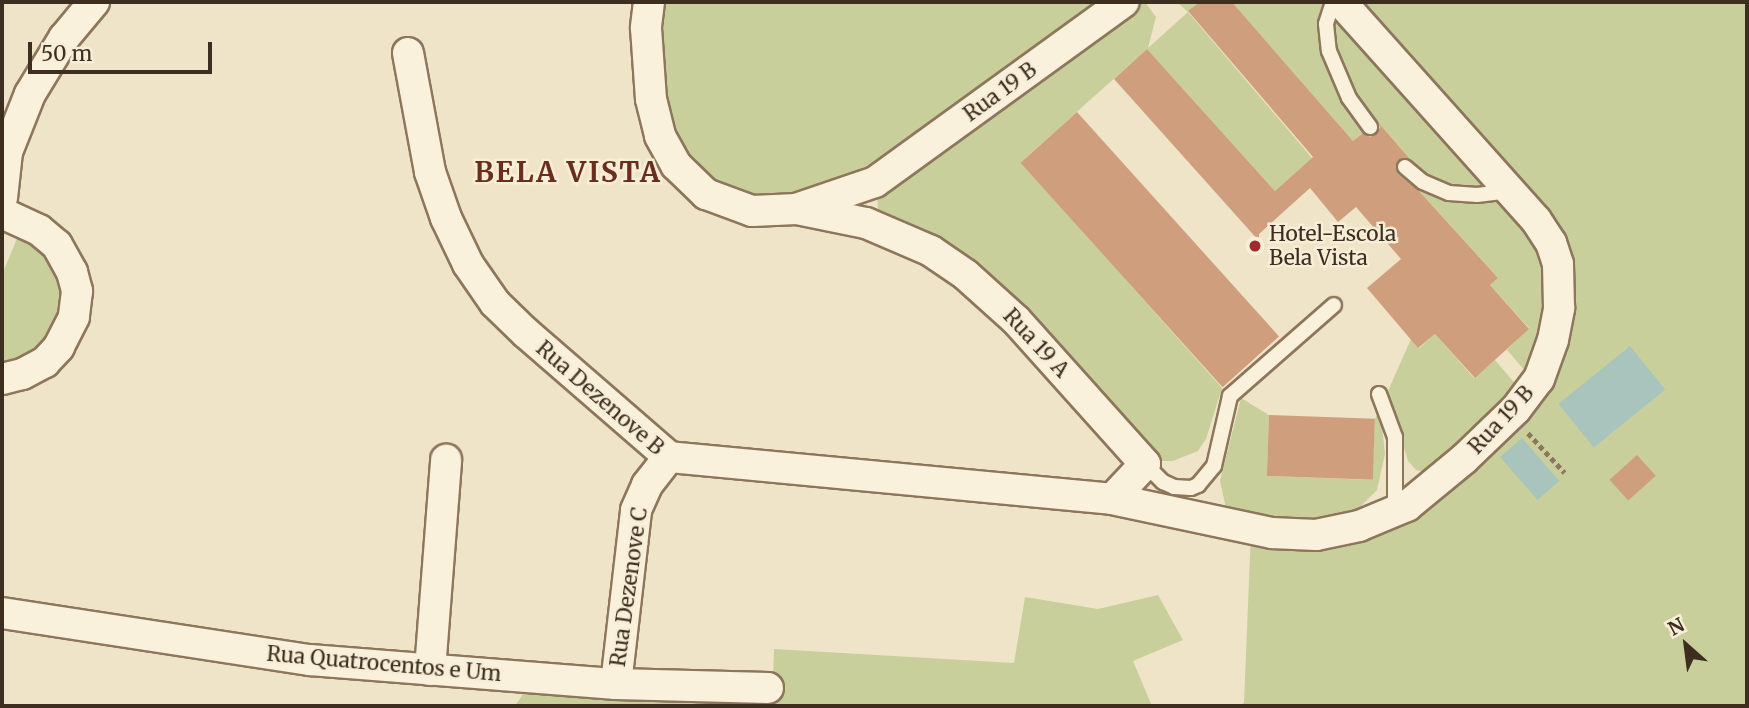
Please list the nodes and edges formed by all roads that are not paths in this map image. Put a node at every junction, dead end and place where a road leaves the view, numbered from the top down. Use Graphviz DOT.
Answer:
graph roads {
  1 [pos="94,2"];
  2 [pos="649,2"];
  3 [pos="1124,2"];
  4 [pos="1333,2"];
  5 [pos="1341,2"];
  6 [pos="408,53"];
  7 [pos="1370,127"];
  8 [pos="4,151"];
  9 [pos="1405,167"];
  10 [pos="875,183"];
  11 [pos="1511,190"];
  12 [pos="2,198"];
  13 [pos="797,209"];
  14 [pos="2,213"];
  15 [pos="866,223"];
  16 [pos="1334,304"];
  17 [pos="2,379"];
  18 [pos="1379,394"];
  19 [pos="669,457"];
  20 [pos="446,460"];
  21 [pos="1145,464"];
  22 [pos="1112,499"];
  23 [pos="1395,512"];
  24 [pos="2,613"];
  25 [pos="430,670"];
  26 [pos="616,684"];
  27 [pos="768,688"];
  1 -- 8 [label="street"];
  2 -- 13 [label="street"];
  3 -- 10 [label="street, Rua 19 B"];
  4 -- 7 [label="lane"];
  5 -- 11 [label="street, Rua 19 B"];
  6 -- 19 [label="street, Rua Dezenove B"];
  8 -- 12 [label="street"];
  9 -- 11 [label="lane"];
  10 -- 13 [label="street, Rua 19 B"];
  10 -- 15 [label="street"];
  11 -- 23 [label="street, Rua 19 B"];
  13 -- 15 [label="street, Rua 19 A"];
  14 -- 17 [label="street"];
  15 -- 21 [label="street, Rua 19 A"];
  16 -- 21 [label="lane"];
  18 -- 23 [label="lane"];
  19 -- 22 [label="street, Rua Dezenove B"];
  19 -- 26 [label="street, Rua Dezenove C"];
  20 -- 25 [label="street"];
  21 -- 22 [label="street"];
  22 -- 23 [label="street, Rua 19 B"];
  24 -- 25 [label="street, Rua Quatrocentos e Um"];
  25 -- 26 [label="street, Rua Quatrocentos e Um"];
  26 -- 27 [label="street, Rua Quatrocentos e Um"];
}
